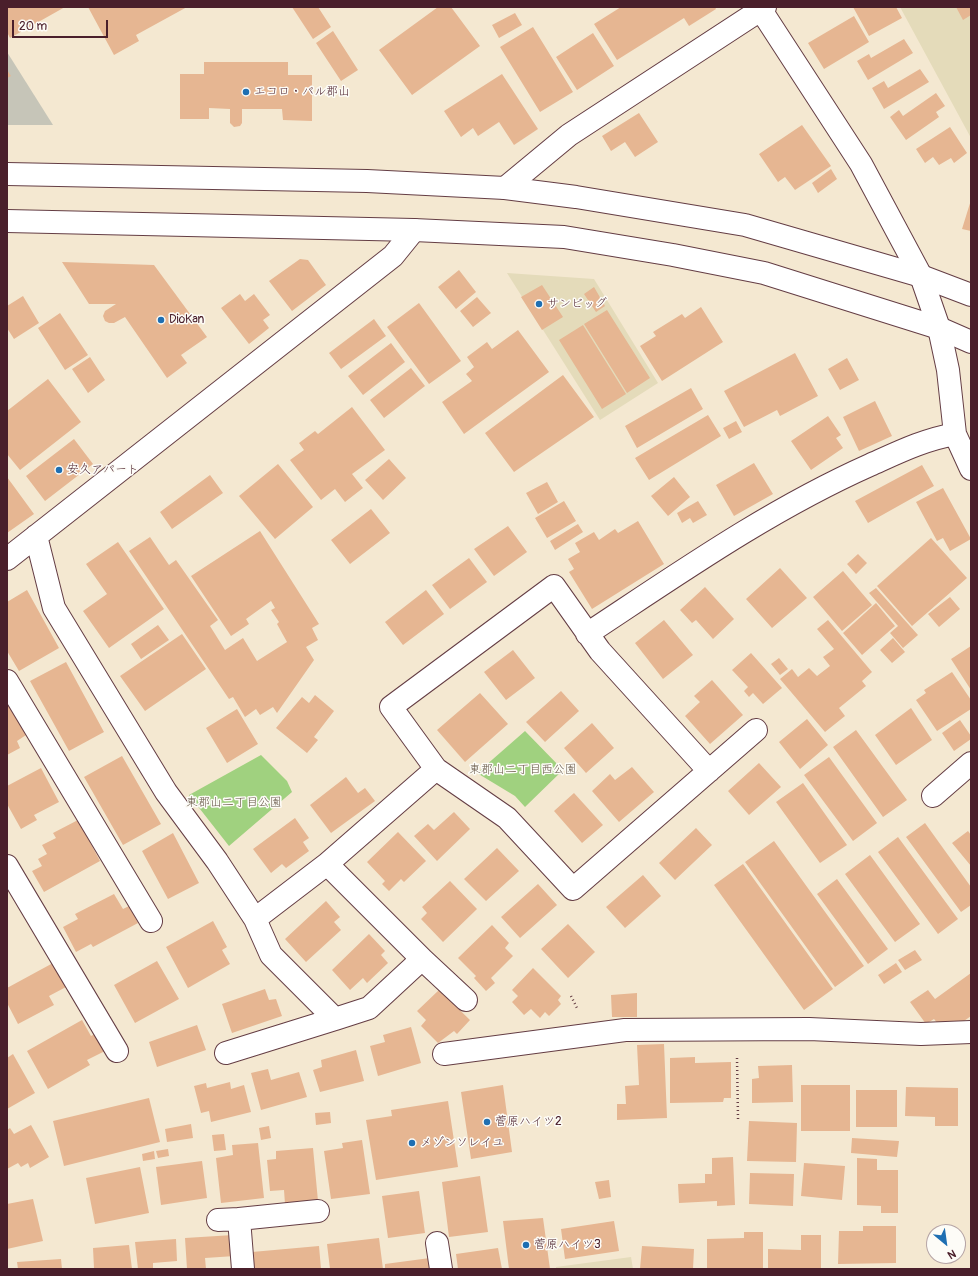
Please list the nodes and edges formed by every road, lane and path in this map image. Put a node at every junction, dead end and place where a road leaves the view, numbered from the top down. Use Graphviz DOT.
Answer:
graph roads {
  1 [pos="762,8"];
  2 [pos="7,174"];
  3 [pos="505,188"];
  4 [pos="7,221"];
  5 [pos="414,230"];
  6 [pos="921,276"];
  7 [pos="971,295"];
  8 [pos="939,328"];
  9 [pos="971,342"];
  10 [pos="955,434"];
  11 [pos="971,469"];
  12 [pos="36,536"];
  13 [pos="7,559"];
  14 [pos="587,634"];
  15 [pos="7,681"];
  16 [pos="756,730"];
  17 [pos="971,763"];
  18 [pos="436,769"];
  19 [pos="709,771"];
  20 [pos="933,796"];
  21 [pos="327,864"];
  22 [pos="7,866"];
  23 [pos="255,919"];
  24 [pos="150,921"];
  25 [pos="422,959"];
  26 [pos="571,996"];
  27 [pos="466,1000"];
  28 [pos="580,1014"];
  29 [pos="335,1019"];
  30 [pos="737,1029"];
  31 [pos="971,1032"];
  32 [pos="117,1051"];
  33 [pos="226,1053"];
  34 [pos="444,1054"];
  35 [pos="738,1118"];
  36 [pos="318,1211"];
  37 [pos="437,1243"];
  38 [pos="243,1269"];
  39 [pos="441,1269"];
  1 -- 3 [label="street"];
  1 -- 6 [label="street"];
  2 -- 3 [label="street"];
  3 -- 6 [label="street"];
  4 -- 5 [label="street"];
  5 -- 8 [label="street"];
  5 -- 12 [label="street"];
  6 -- 7 [label="street"];
  6 -- 8 [label="street"];
  8 -- 9 [label="street"];
  8 -- 10 [label="street"];
  10 -- 11 [label="street"];
  10 -- 14 [label="street"];
  12 -- 13 [label="street"];
  12 -- 23 [label="street"];
  14 -- 18 [label="street"];
  14 -- 19 [label="street"];
  15 -- 24 [label="street"];
  16 -- 19 [label="street"];
  17 -- 20 [label="street"];
  18 -- 19 [label="street"];
  18 -- 21 [label="street"];
  21 -- 23 [label="street"];
  21 -- 25 [label="street"];
  22 -- 32 [label="street"];
  23 -- 29 [label="street"];
  25 -- 27 [label="street"];
  25 -- 29 [label="street"];
  26 -- 28 [label="path"];
  29 -- 33 [label="street"];
  30 -- 31 [label="street"];
  30 -- 34 [label="street"];
  30 -- 35 [label="path"];
  36 -- 38 [label="street"];
  37 -- 39 [label="street"];
}
